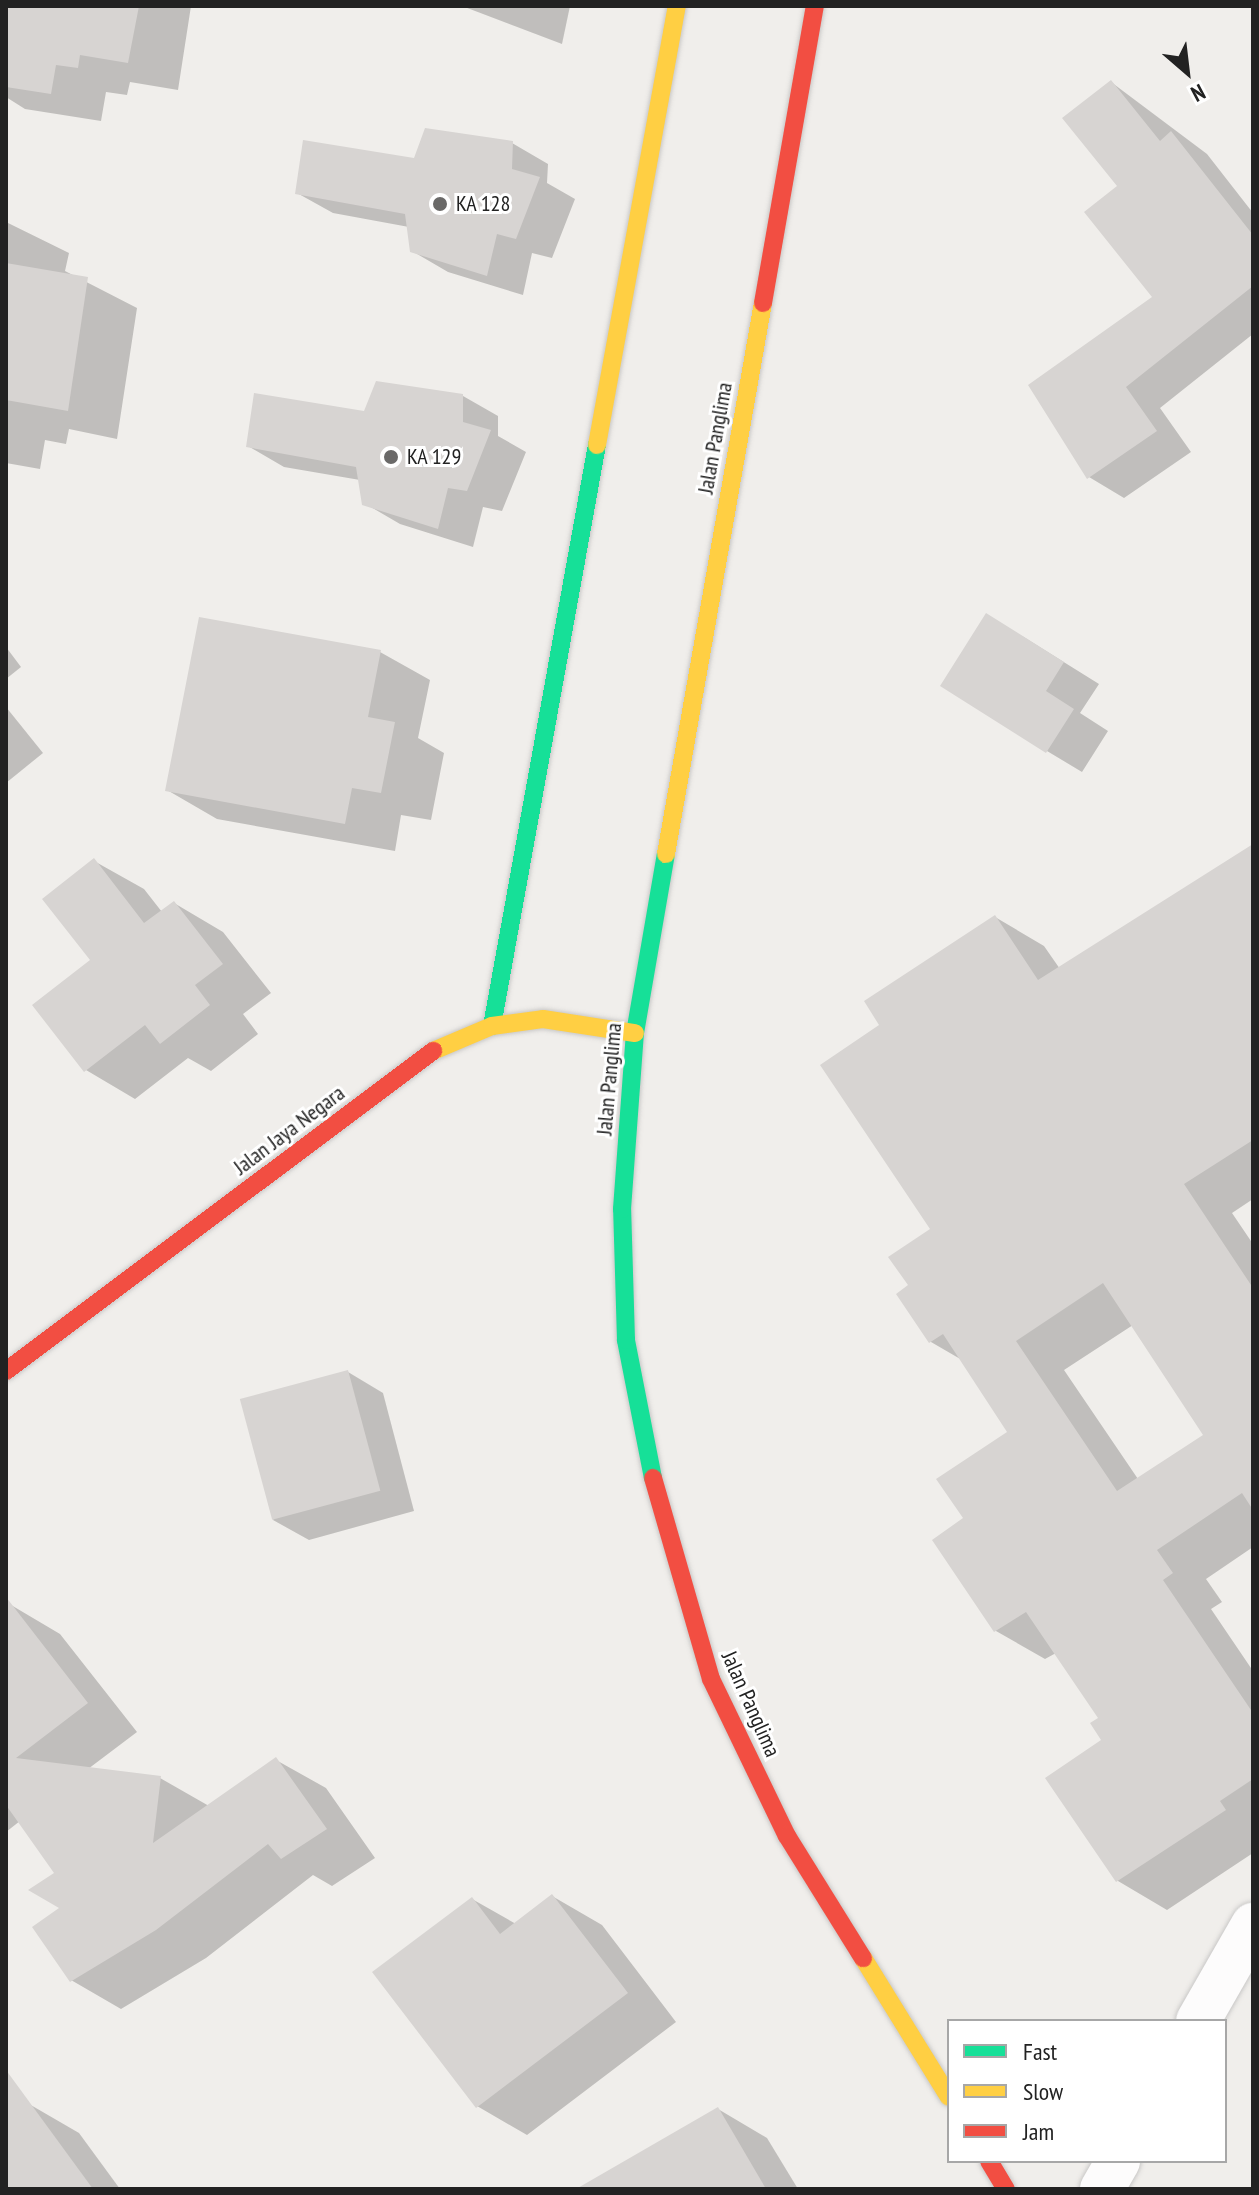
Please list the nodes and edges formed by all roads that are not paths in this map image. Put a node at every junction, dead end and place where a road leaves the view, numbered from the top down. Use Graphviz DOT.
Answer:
graph roads {
  1 [pos="677,6"];
  2 [pos="815,6"];
  3 [pos="492,1026"];
  4 [pos="635,1033"];
  5 [pos="6,1371"];
  6 [pos="1253,1925"];
  7 [pos="1199,2019"];
  8 [pos="947,2094"];
  9 [pos="990,2163"];
  10 [pos="1117,2163"];
  11 [pos="1006,2189"];
  12 [pos="1102,2189"];
  1 -- 3 [label="main road"];
  2 -- 4 [label="main road, Jalan Panglima"];
  3 -- 4 [label="main road, Jalan Jaya Negara"];
  3 -- 5 [label="main road, Jalan Jaya Negara"];
  4 -- 8 [label="main road, Jalan Panglima"];
  6 -- 7 [label="street"];
  9 -- 11 [label="main road"];
  10 -- 12 [label="street"];
}
